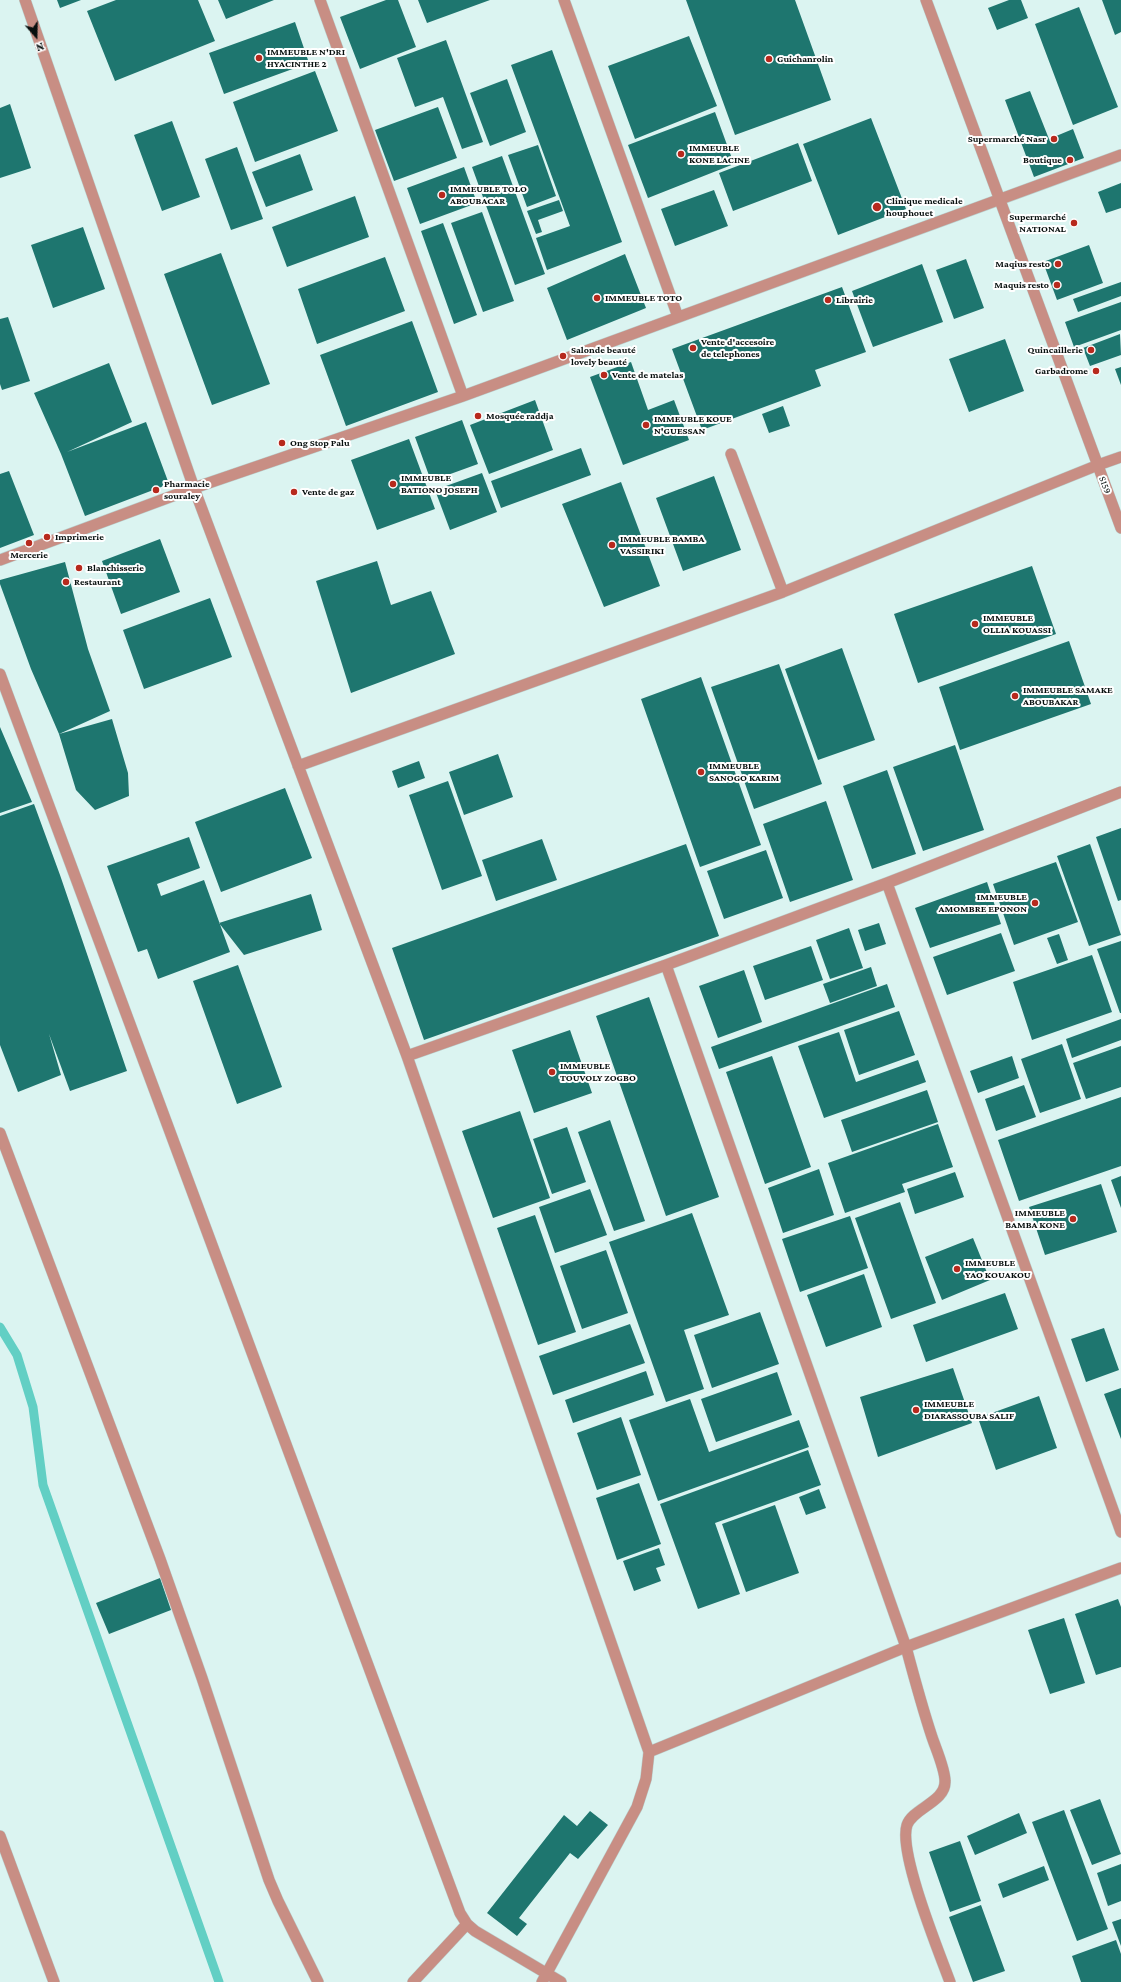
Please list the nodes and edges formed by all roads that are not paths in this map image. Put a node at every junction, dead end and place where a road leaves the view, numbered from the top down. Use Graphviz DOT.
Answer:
graph roads {
  1 [pos="25,0"];
  2 [pos="320,0"];
  3 [pos="564,0"];
  4 [pos="926,0"];
  5 [pos="1121,156"];
  6 [pos="999,200"];
  7 [pos="678,317"];
  8 [pos="463,396"];
  9 [pos="731,454"];
  10 [pos="1121,457"];
  11 [pos="1098,465"];
  12 [pos="194,488"];
  13 [pos="1121,528"];
  14 [pos="0,560"];
  15 [pos="783,592"];
  16 [pos="0,674"];
  17 [pos="298,766"];
  18 [pos="1121,792"];
  19 [pos="887,882"];
  20 [pos="666,965"];
  21 [pos="407,1056"];
  22 [pos="0,1133"];
  23 [pos="1121,1532"];
  24 [pos="1121,1568"];
  25 [pos="906,1647"];
  26 [pos="649,1752"];
  27 [pos="0,1836"];
  28 [pos="467,1924"];
  29 [pos="545,1978"];
  30 [pos="54,1982"];
  31 [pos="318,1982"];
  32 [pos="413,1982"];
  33 [pos="561,1982"];
  34 [pos="950,1982"];
  1 -- 12 [label="street"];
  2 -- 8 [label="street"];
  3 -- 7 [label="street"];
  4 -- 6 [label="street, S159"];
  5 -- 6 [label="street"];
  6 -- 7 [label="street"];
  6 -- 11 [label="street, S159"];
  7 -- 8 [label="street"];
  8 -- 12 [label="street"];
  9 -- 15 [label="street"];
  10 -- 11 [label="street"];
  11 -- 13 [label="street, S159"];
  11 -- 15 [label="street"];
  12 -- 14 [label="street"];
  12 -- 17 [label="street"];
  15 -- 17 [label="street"];
  16 -- 28 [label="street"];
  17 -- 21 [label="street"];
  18 -- 19 [label="street"];
  19 -- 20 [label="street"];
  19 -- 23 [label="street"];
  20 -- 21 [label="street"];
  20 -- 25 [label="street"];
  21 -- 26 [label="street"];
  22 -- 31 [label="street"];
  24 -- 25 [label="street"];
  25 -- 26 [label="street"];
  25 -- 34 [label="street"];
  26 -- 29 [label="street"];
  27 -- 30 [label="street"];
  28 -- 29 [label="street"];
  28 -- 32 [label="street"];
  29 -- 33 [label="street"];
}
